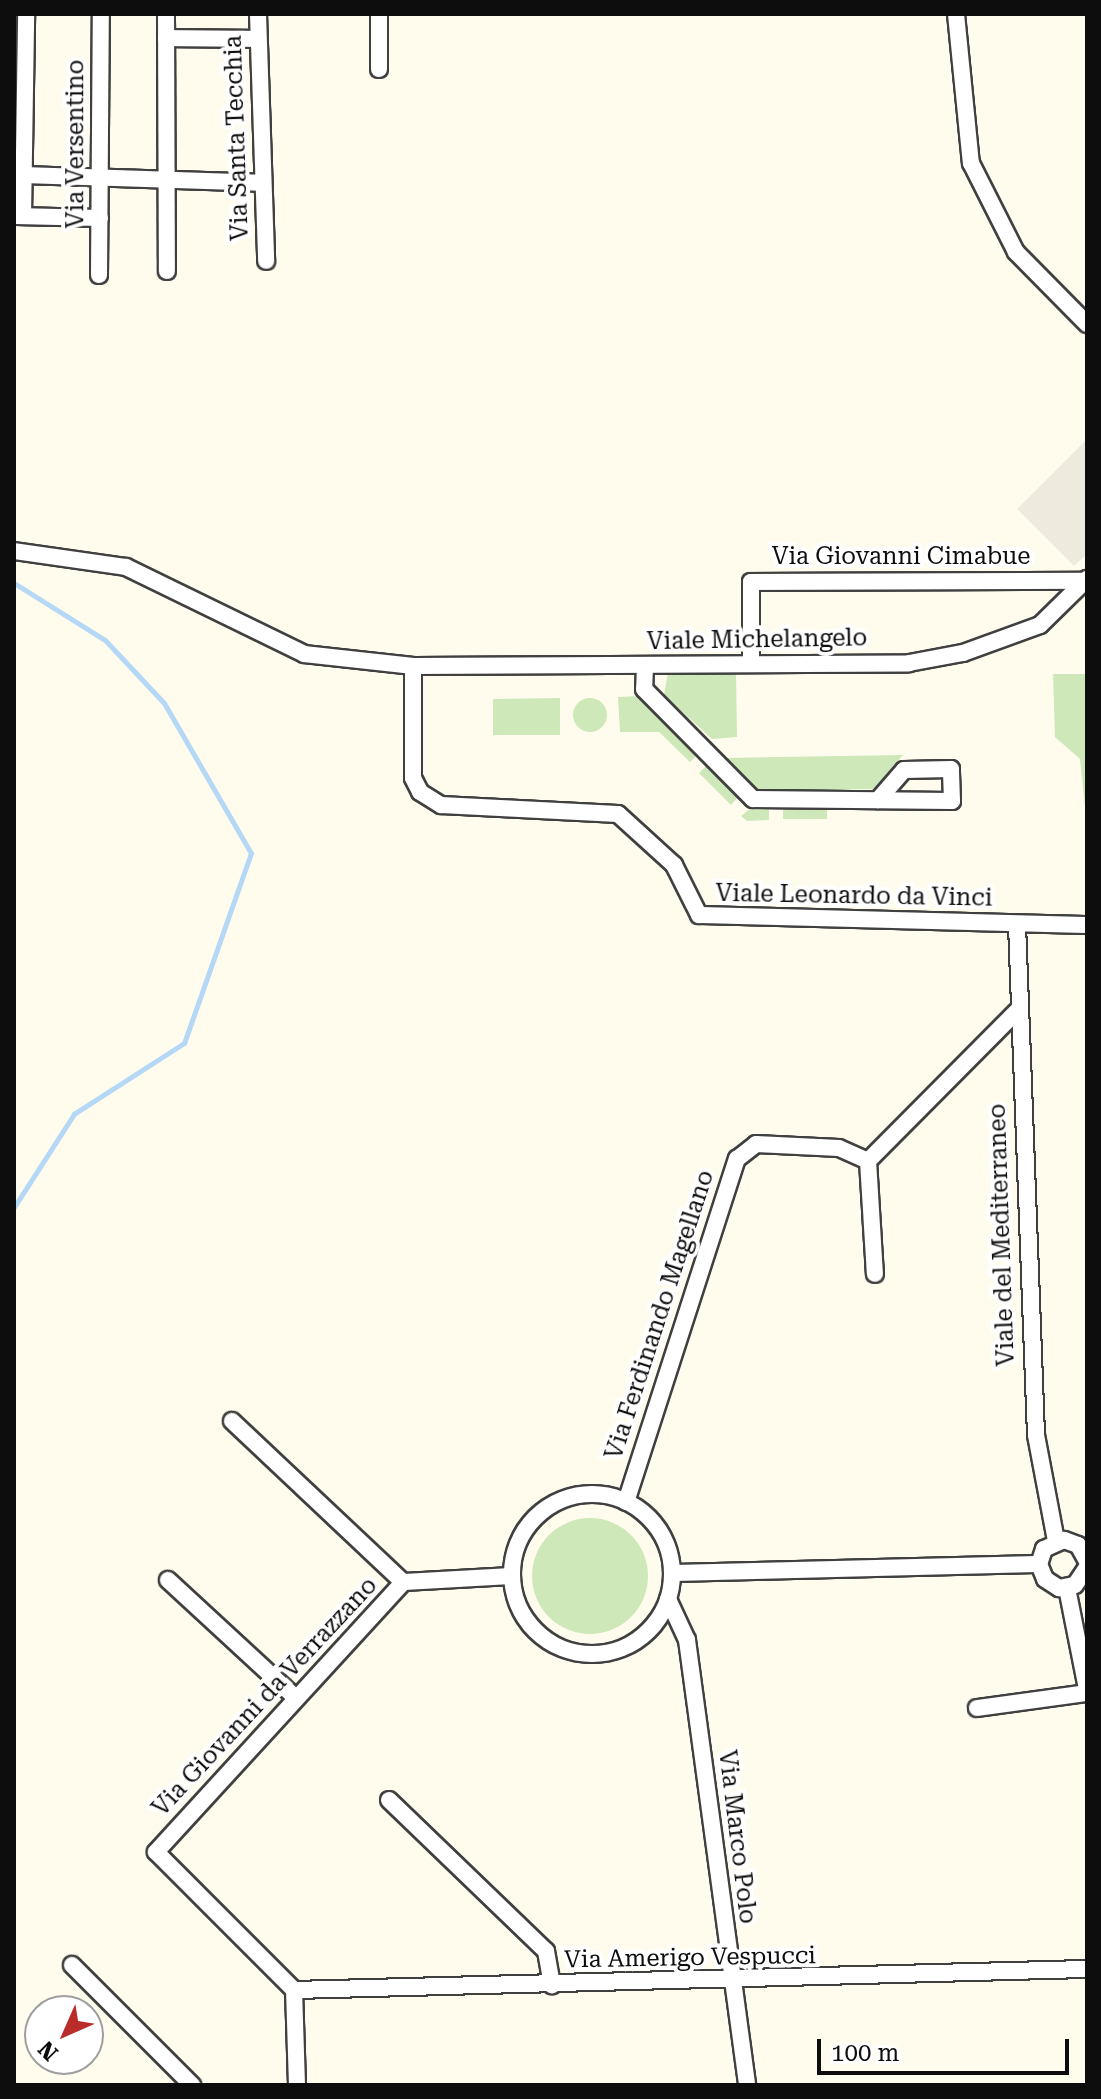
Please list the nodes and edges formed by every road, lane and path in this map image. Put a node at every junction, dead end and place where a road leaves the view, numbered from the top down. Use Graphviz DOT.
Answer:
graph roads {
  1 [pos="26,14"];
  2 [pos="101,14"];
  3 [pos="166,14"];
  4 [pos="258,14"];
  5 [pos="379,14"];
  6 [pos="956,14"];
  7 [pos="166,38"];
  8 [pos="258,39"];
  9 [pos="379,69"];
  10 [pos="23,175"];
  11 [pos="98,180"];
  12 [pos="166,181"];
  13 [pos="260,183"];
  14 [pos="19,216"];
  15 [pos="100,218"];
  16 [pos="266,261"];
  17 [pos="167,271"];
  18 [pos="99,275"];
  19 [pos="1087,324"];
  20 [pos="14,551"];
  21 [pos="1086,580"];
  22 [pos="751,664"];
  23 [pos="645,665"];
  24 [pos="409,666"];
  25 [pos="878,800"];
  26 [pos="1017,924"];
  27 [pos="1087,925"];
  28 [pos="1017,1011"];
  29 [pos="868,1161"];
  30 [pos="875,1274"];
  31 [pos="232,1421"];
  32 [pos="626,1502"];
  33 [pos="1056,1541"];
  34 [pos="1087,1561"];
  35 [pos="1039,1564"];
  36 [pos="1087,1567"];
  37 [pos="672,1573"];
  38 [pos="512,1576"];
  39 [pos="168,1580"];
  40 [pos="403,1582"];
  41 [pos="1067,1588"];
  42 [pos="668,1599"];
  43 [pos="1087,1691"];
  44 [pos="296,1698"];
  45 [pos="977,1708"];
  46 [pos="389,1800"];
  47 [pos="72,1965"];
  48 [pos="1087,1969"];
  49 [pos="731,1982"];
  50 [pos="552,1985"];
  51 [pos="294,1990"];
  52 [pos="192,2085"];
  53 [pos="297,2085"];
  54 [pos="747,2085"];
  1 -- 10 [label="street"];
  2 -- 11 [label="street, Via Versentino"];
  3 -- 7 [label="street"];
  4 -- 8 [label="street, Via Santa Tecchia"];
  5 -- 9 [label="street"];
  6 -- 19 [label="street"];
  7 -- 8 [label="street"];
  7 -- 12 [label="street"];
  8 -- 13 [label="street, Via Santa Tecchia"];
  10 -- 11 [label="street"];
  10 -- 14 [label="street"];
  11 -- 12 [label="street"];
  11 -- 15 [label="street, Via Versentino"];
  12 -- 13 [label="street"];
  12 -- 17 [label="street"];
  13 -- 16 [label="street, Via Santa Tecchia"];
  14 -- 15 [label="street"];
  15 -- 18 [label="street, Via Versentino"];
  20 -- 24 [label="street, Viale Michelangelo"];
  21 -- 22 [label="street, Viale Michelangelo"];
  21 -- 22 [label="street, Via Giovanni Cimabue"];
  22 -- 23 [label="street, Viale Michelangelo"];
  23 -- 24 [label="street, Viale Michelangelo"];
  23 -- 25 [label="street"];
  24 -- 26 [label="street, Viale Leonardo da Vinci"];
  26 -- 27 [label="street, Viale Leonardo da Vinci"];
  26 -- 28 [label="street, Viale del Mediterraneo"];
  28 -- 29 [label="street"];
  28 -- 33 [label="street, Viale del Mediterraneo"];
  29 -- 30 [label="street"];
  29 -- 32 [label="street, Via Ferdinando Magellano"];
  31 -- 40 [label="street"];
  32 -- 37 [label="street"];
  32 -- 38 [label="street"];
  33 -- 34 [label="street"];
  33 -- 35 [label="street"];
  35 -- 37 [label="street"];
  35 -- 41 [label="street"];
  36 -- 41 [label="street"];
  37 -- 42 [label="street"];
  38 -- 40 [label="street, Via Giovanni da Verrazzano"];
  38 -- 42 [label="street"];
  39 -- 44 [label="street"];
  40 -- 44 [label="street, Via Giovanni da Verrazzano"];
  41 -- 43 [label="street"];
  42 -- 49 [label="street, Via Marco Polo"];
  43 -- 45 [label="street"];
  44 -- 51 [label="street, Via Giovanni da Verrazzano"];
  46 -- 50 [label="street"];
  47 -- 52 [label="street"];
  48 -- 49 [label="street, Via Amerigo Vespucci"];
  49 -- 50 [label="street, Via Amerigo Vespucci"];
  49 -- 54 [label="street, Via Marco Polo"];
  50 -- 51 [label="street, Via Amerigo Vespucci"];
  51 -- 53 [label="street"];
}
